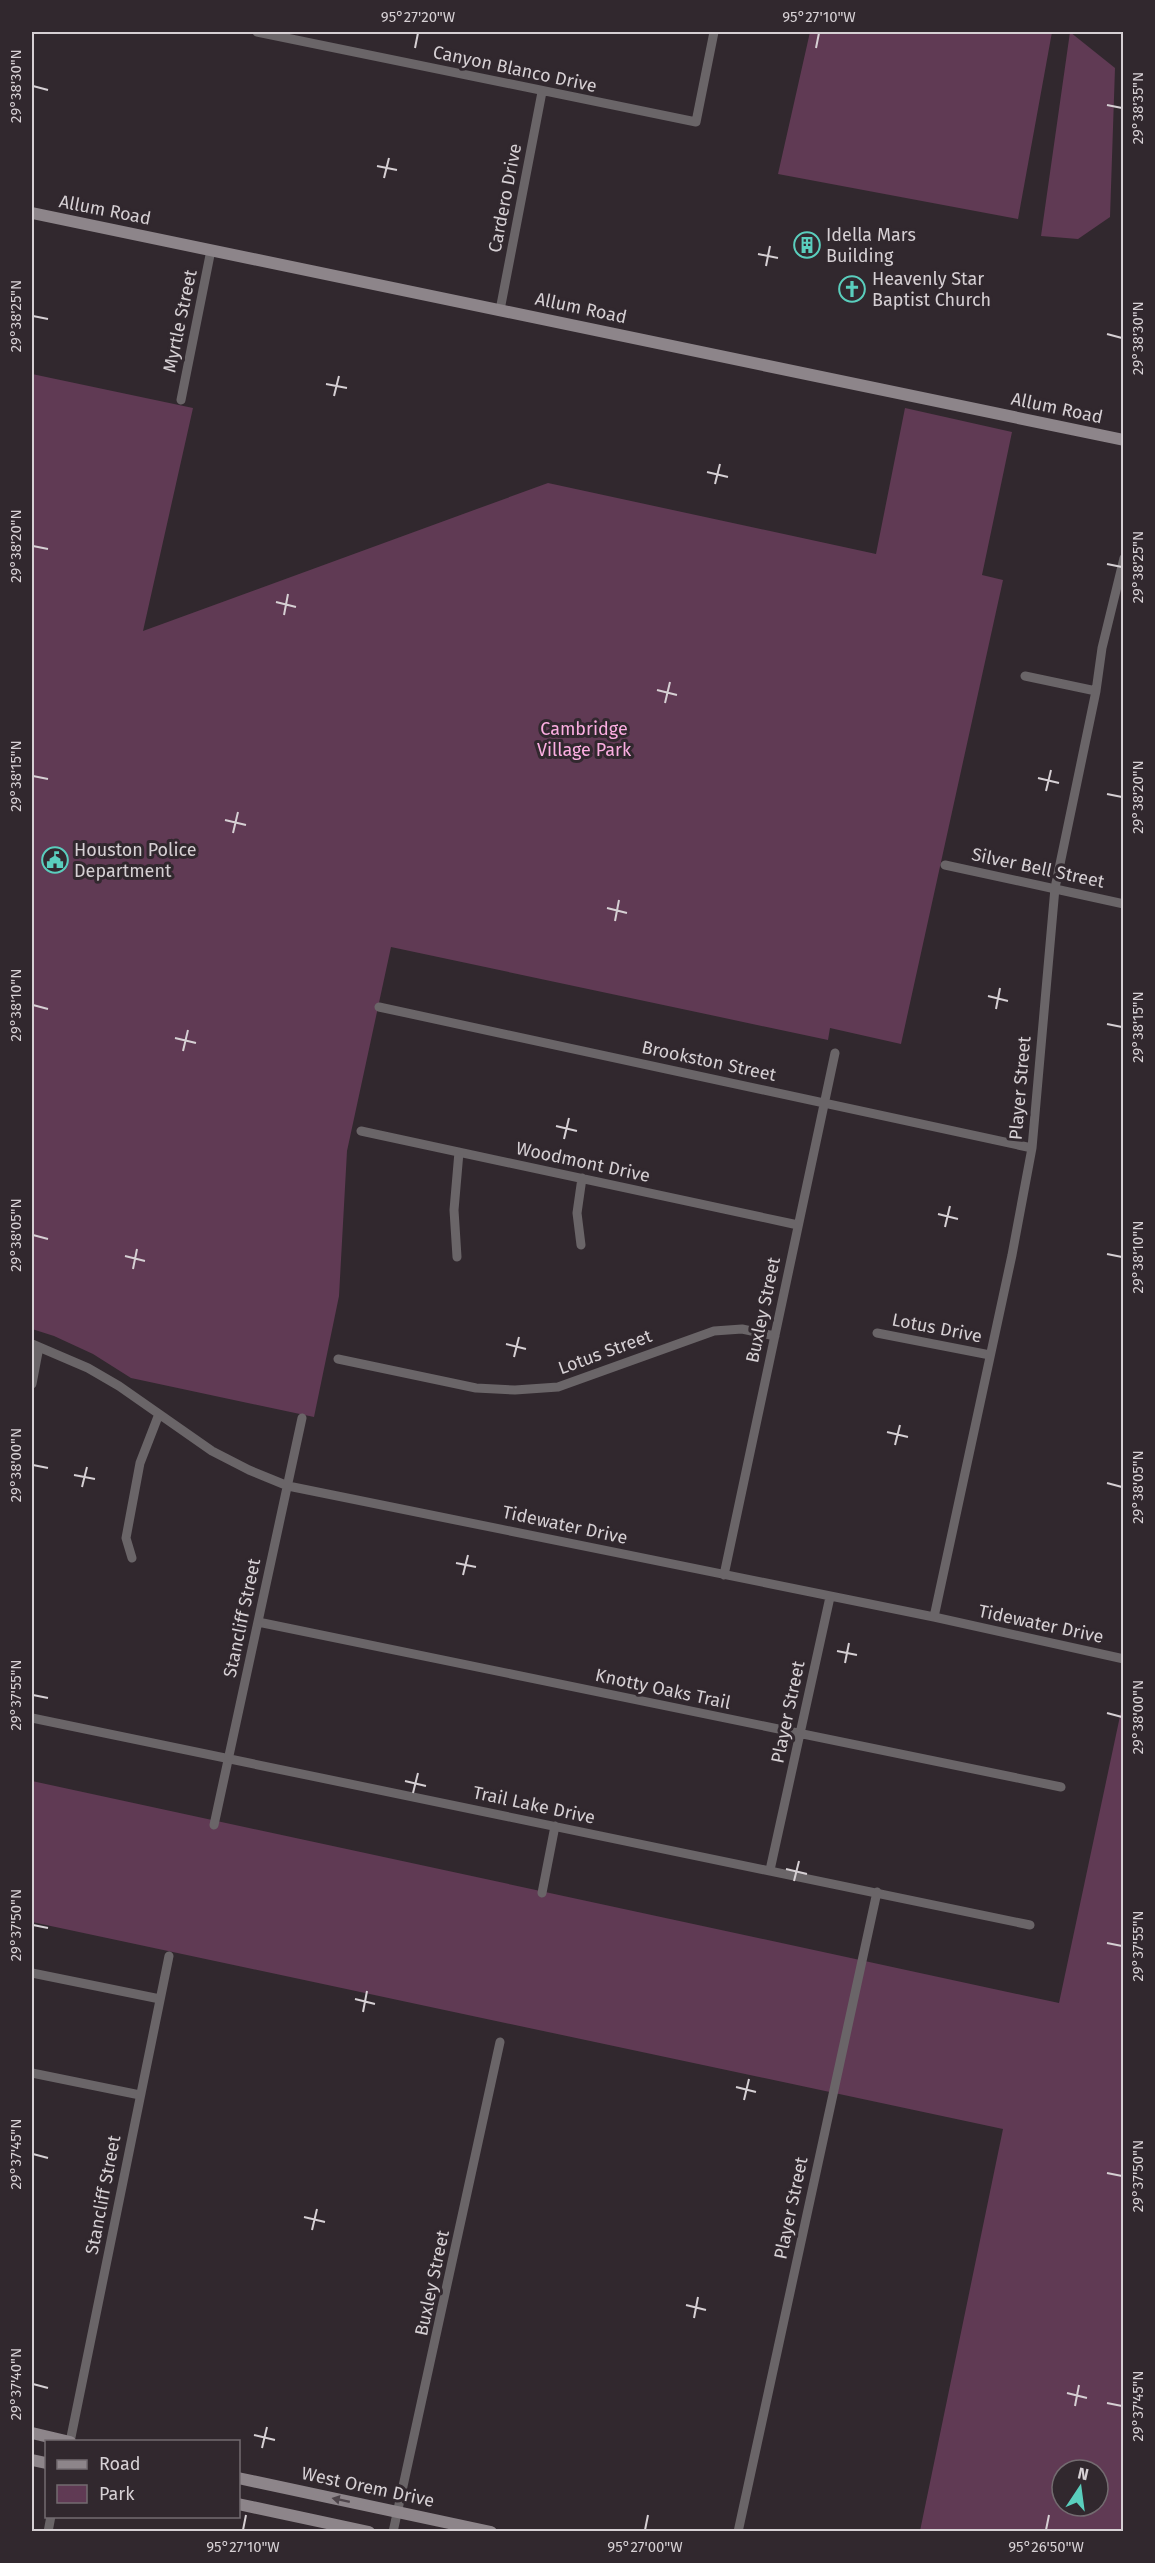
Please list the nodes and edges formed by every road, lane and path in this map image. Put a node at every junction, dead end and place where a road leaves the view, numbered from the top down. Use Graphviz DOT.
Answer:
graph roads {
  1 [pos="257,32"];
  2 [pos="714,32"];
  3 [pos="542,92"];
  4 [pos="32,213"];
  5 [pos="211,250"];
  6 [pos="500,310"];
  7 [pos="181,400"];
  8 [pos="1124,440"];
  9 [pos="1124,558"];
  10 [pos="1025,676"];
  11 [pos="1096,691"];
  12 [pos="945,865"];
  13 [pos="1055,888"];
  14 [pos="1124,904"];
  15 [pos="379,1006"];
  16 [pos="835,1053"];
  17 [pos="824,1103"];
  18 [pos="361,1131"];
  19 [pos="1032,1148"];
  20 [pos="459,1152"];
  21 [pos="582,1178"];
  22 [pos="798,1225"];
  23 [pos="581,1245"];
  24 [pos="457,1257"];
  25 [pos="877,1333"];
  26 [pos="775,1336"];
  27 [pos="35,1345"];
  28 [pos="990,1355"];
  29 [pos="338,1359"];
  30 [pos="32,1384"];
  31 [pos="159,1414"];
  32 [pos="302,1418"];
  33 [pos="288,1486"];
  34 [pos="132,1558"];
  35 [pos="724,1575"];
  36 [pos="830,1597"];
  37 [pos="934,1617"];
  38 [pos="258,1622"];
  39 [pos="1124,1659"];
  40 [pos="32,1718"];
  41 [pos="800,1734"];
  42 [pos="229,1759"];
  43 [pos="1061,1787"];
  44 [pos="214,1825"];
  45 [pos="555,1826"];
  46 [pos="770,1870"];
  47 [pos="877,1892"];
  48 [pos="542,1893"];
  49 [pos="1030,1925"];
  50 [pos="169,1956"];
  51 [pos="32,1973"];
  52 [pos="160,1999"];
  53 [pos="500,2042"];
  54 [pos="32,2073"];
  55 [pos="140,2095"];
  56 [pos="32,2433"];
  57 [pos="62,2440"];
  58 [pos="70,2440"];
  59 [pos="240,2478"];
  60 [pos="240,2504"];
  61 [pos="398,2512"];
  62 [pos="369,2532"];
  63 [pos="393,2532"];
  64 [pos="490,2532"];
  65 [pos="738,2532"];
  1 -- 3 [label="street, Canyon Blanco Drive"];
  2 -- 3 [label="street, Canyon Blanco Drive"];
  3 -- 6 [label="street, Cardero Drive"];
  4 -- 5 [label="street, Allum Road"];
  5 -- 6 [label="street, Allum Road"];
  5 -- 7 [label="street, Myrtle Street"];
  6 -- 8 [label="street, Allum Road"];
  9 -- 11 [label="street, Player Street"];
  10 -- 11 [label="street"];
  11 -- 13 [label="street, Player Street"];
  12 -- 13 [label="street, Silver Bell Street"];
  13 -- 14 [label="street, Silver Bell Street"];
  13 -- 19 [label="street, Player Street"];
  15 -- 17 [label="street, Brookston Street"];
  16 -- 17 [label="street, Buxley Street"];
  17 -- 19 [label="street, Brookston Street"];
  17 -- 22 [label="street, Buxley Street"];
  18 -- 20 [label="street, Woodmont Drive"];
  19 -- 28 [label="street, Player Street"];
  20 -- 21 [label="street, Woodmont Drive"];
  20 -- 24 [label="street"];
  21 -- 22 [label="street, Woodmont Drive"];
  21 -- 23 [label="street"];
  22 -- 26 [label="street, Buxley Street"];
  25 -- 28 [label="street, Lotus Drive"];
  26 -- 29 [label="street, Lotus Street"];
  26 -- 35 [label="street, Buxley Street"];
  27 -- 30 [label="street"];
  27 -- 31 [label="street, Tidewater Drive"];
  28 -- 37 [label="street, Player Street"];
  31 -- 33 [label="street, Tidewater Drive"];
  31 -- 34 [label="street"];
  32 -- 33 [label="street, Stancliff Street"];
  33 -- 35 [label="street, Tidewater Drive"];
  33 -- 38 [label="street, Stancliff Street"];
  35 -- 36 [label="street, Tidewater Drive"];
  36 -- 37 [label="street, Tidewater Drive"];
  36 -- 41 [label="street, Player Street"];
  37 -- 39 [label="street, Tidewater Drive"];
  38 -- 41 [label="street, Knotty Oaks Trail"];
  38 -- 42 [label="street, Stancliff Street"];
  40 -- 42 [label="street, Trail Lake Drive"];
  41 -- 43 [label="street, Knotty Oaks Trail"];
  41 -- 46 [label="street, Player Street"];
  42 -- 44 [label="street, Stancliff Street"];
  42 -- 45 [label="street, Trail Lake Drive"];
  45 -- 46 [label="street, Trail Lake Drive"];
  45 -- 48 [label="street"];
  46 -- 47 [label="street, Trail Lake Drive"];
  47 -- 49 [label="street, Trail Lake Drive"];
  47 -- 65 [label="street, Player Street"];
  50 -- 52 [label="street, Stancliff Street"];
  51 -- 52 [label="street"];
  52 -- 55 [label="street, Stancliff Street"];
  53 -- 61 [label="street, Buxley Street"];
  54 -- 55 [label="street"];
  55 -- 58 [label="street, Stancliff Street"];
  56 -- 57 [label="street"];
  61 -- 59 [label="street, West Orem Drive, one-way"];
  60 -- 62 [label="street"];
  61 -- 63 [label="street, Buxley Street"];
  61 -- 64 [label="street, West Orem Drive"];
}
